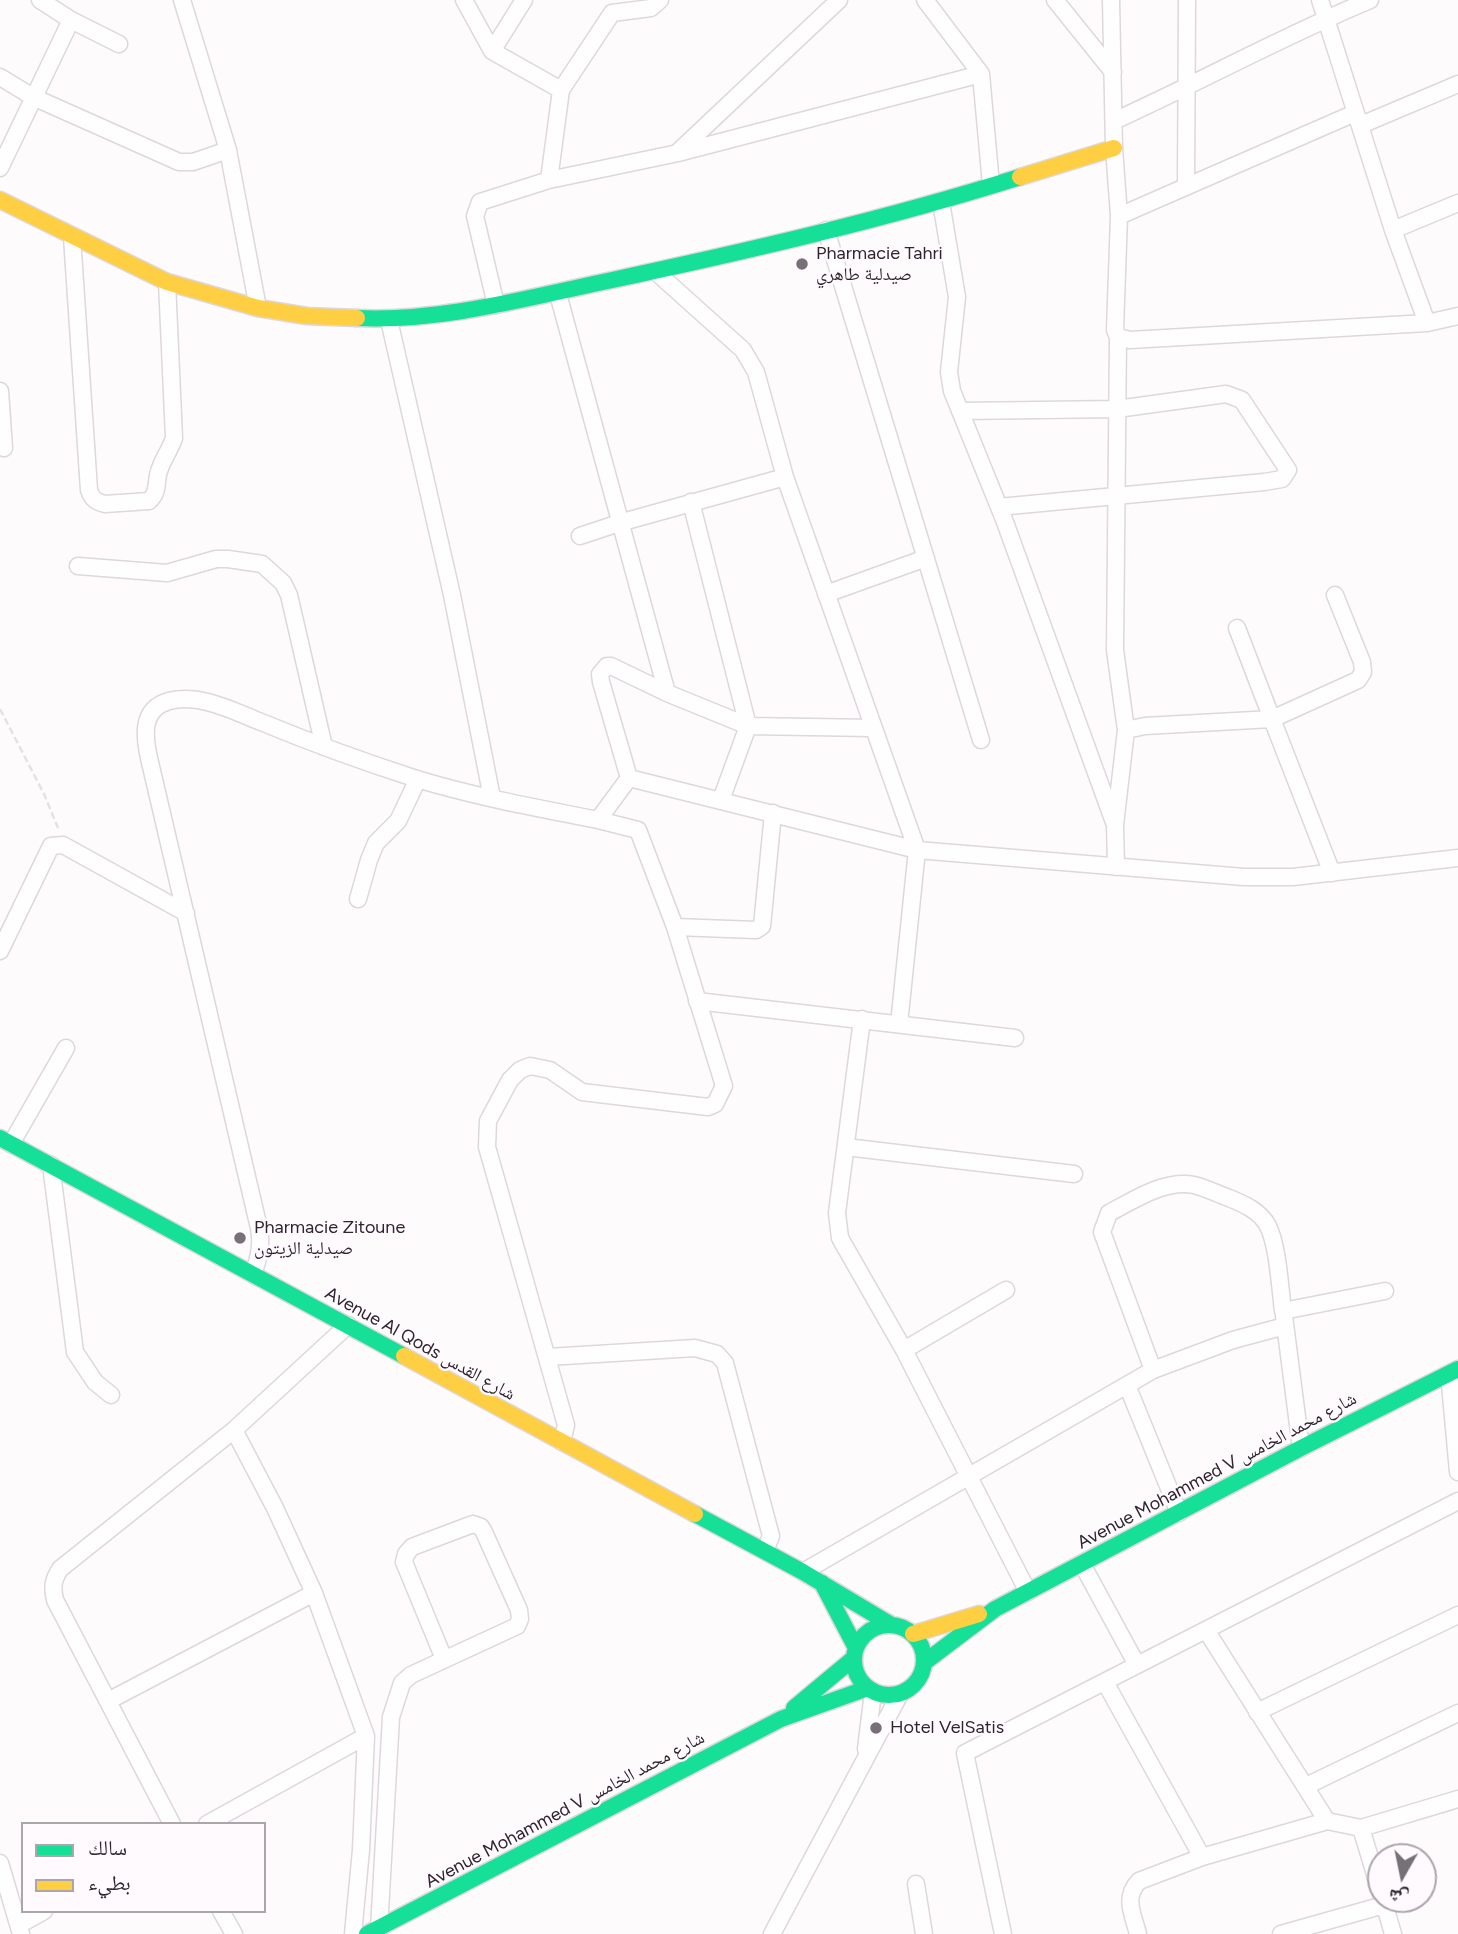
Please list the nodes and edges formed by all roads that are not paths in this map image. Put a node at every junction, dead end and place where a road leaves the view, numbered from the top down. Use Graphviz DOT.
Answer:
graph roads {
  1 [pos="40,0"];
  2 [pos="182,0"];
  3 [pos="464,0"];
  4 [pos="524,0"];
  5 [pos="660,0"];
  6 [pos="839,0"];
  7 [pos="925,0"];
  8 [pos="1055,0"];
  9 [pos="1111,0"];
  10 [pos="1187,0"];
  11 [pos="1320,0"];
  12 [pos="1370,0"];
  13 [pos="1327,18"];
  14 [pos="71,20"];
  15 [pos="119,44"];
  16 [pos="492,51"];
  17 [pos="1113,72"];
  18 [pos="981,74"];
  19 [pos="0,77"];
  20 [pos="1458,84"];
  21 [pos="1187,88"];
  22 [pos="561,90"];
  23 [pos="33,97"];
  24 [pos="1358,119"];
  25 [pos="1114,121"];
  26 [pos="1114,148"];
  27 [pos="228,150"];
  28 [pos="677,153"];
  29 [pos="0,168"];
  30 [pos="550,180"];
  31 [pos="991,185"];
  32 [pos="1186,186"];
  33 [pos="0,200"];
  34 [pos="941,202"];
  35 [pos="1458,203"];
  36 [pos="1119,216"];
  37 [pos="826,230"];
  38 [pos="1393,230"];
  39 [pos="72,237"];
  40 [pos="655,271"];
  41 [pos="167,282"];
  42 [pos="558,294"];
  43 [pos="496,305"];
  44 [pos="258,308"];
  45 [pos="1458,316"];
  46 [pos="389,320"];
  47 [pos="1427,323"];
  48 [pos="1118,337"];
  49 [pos="0,391"];
  50 [pos="1117,409"];
  51 [pos="960,411"];
  52 [pos="4,448"];
  53 [pos="785,477"];
  54 [pos="1117,495"];
  55 [pos="691,502"];
  56 [pos="999,507"];
  57 [pos="619,523"];
  58 [pos="580,536"];
  59 [pos="926,558"];
  60 [pos="78,566"];
  61 [pos="827,594"];
  62 [pos="1335,595"];
  63 [pos="1237,628"];
  64 [pos="667,693"];
  65 [pos="1272,719"];
  66 [pos="748,726"];
  67 [pos="873,728"];
  68 [pos="1126,730"];
  69 [pos="981,740"];
  70 [pos="324,747"];
  71 [pos="629,778"];
  72 [pos="418,779"];
  73 [pos="492,798"];
  74 [pos="721,800"];
  75 [pos="773,813"];
  76 [pos="598,820"];
  77 [pos="1115,825"];
  78 [pos="917,850"];
  79 [pos="1458,858"];
  80 [pos="1116,867"];
  81 [pos="1332,873"];
  82 [pos="358,899"];
  83 [pos="186,913"];
  84 [pos="675,927"];
  85 [pos="0,951"];
  86 [pos="697,1001"];
  87 [pos="862,1019"];
  88 [pos="899,1024"];
  89 [pos="1015,1038"];
  90 [pos="66,1048"];
  91 [pos="6,1141"];
  92 [pos="846,1147"];
  93 [pos="51,1165"];
  94 [pos="1074,1174"];
  95 [pos="253,1274"];
  96 [pos="1006,1290"];
  97 [pos="1385,1292"];
  98 [pos="1284,1318"];
  99 [pos="348,1325"];
  100 [pos="904,1350"];
  101 [pos="548,1357"];
  102 [pos="1153,1370"];
  103 [pos="1454,1371"];
  104 [pos="1127,1385"];
  105 [pos="111,1395"];
  106 [pos="234,1430"];
  107 [pos="562,1442"];
  108 [pos="1301,1448"];
  109 [pos="1458,1472"];
  110 [pos="968,1477"];
  111 [pos="1458,1501"];
  112 [pos="1179,1513"];
  113 [pos="765,1551"];
  114 [pos="1082,1564"];
  115 [pos="803,1572"];
  116 [pos="822,1583"];
  117 [pos="1028,1592"];
  118 [pos="314,1593"];
  119 [pos="995,1609"];
  120 [pos="1458,1615"];
  121 [pos="890,1625"];
  122 [pos="1206,1630"];
  123 [pos="913,1633"];
  124 [pos="855,1653"];
  125 [pos="444,1659"];
  126 [pos="925,1662"];
  127 [pos="1137,1665"];
  128 [pos="1105,1682"];
  129 [pos="871,1690"];
  130 [pos="900,1694"];
  131 [pos="108,1701"];
  132 [pos="1257,1712"];
  133 [pos="1458,1713"];
  134 [pos="781,1719"];
  135 [pos="366,1736"];
  136 [pos="865,1758"];
  137 [pos="1306,1786"];
  138 [pos="1458,1799"];
  139 [pos="1327,1821"];
  140 [pos="171,1822"];
  141 [pos="211,1822"];
  142 [pos="1361,1828"];
  143 [pos="1367,1847"];
  144 [pos="1202,1857"];
  145 [pos="0,1863"];
  146 [pos="916,1884"];
  147 [pos="5,1906"];
  148 [pos="1367,1907"];
  149 [pos="41,1913"];
  150 [pos="222,1913"];
  151 [pos="1387,1913"];
  152 [pos="20,1929"];
  153 [pos="1320,1929"];
  154 [pos="373,1931"];
  155 [pos="234,1934"];
  156 [pos="353,1934"];
  157 [pos="772,1934"];
  158 [pos="924,1934"];
  159 [pos="1003,1934"];
  160 [pos="1138,1934"];
  161 [pos="1282,1934"];
  162 [pos="1393,1934"];
  1 -- 14 [label="street"];
  2 -- 27 [label="street"];
  3 -- 16 [label="street"];
  4 -- 16 [label="street"];
  5 -- 22 [label="street"];
  6 -- 28 [label="street"];
  7 -- 18 [label="street"];
  8 -- 17 [label="street"];
  9 -- 17 [label="street"];
  10 -- 21 [label="street"];
  11 -- 13 [label="street"];
  12 -- 13 [label="street"];
  13 -- 21 [label="street"];
  13 -- 24 [label="street"];
  14 -- 15 [label="street"];
  14 -- 23 [label="street"];
  16 -- 22 [label="street"];
  17 -- 25 [label="street"];
  18 -- 28 [label="street"];
  18 -- 31 [label="street"];
  19 -- 23 [label="street"];
  20 -- 24 [label="street"];
  21 -- 25 [label="street"];
  21 -- 32 [label="street"];
  22 -- 30 [label="street"];
  23 -- 27 [label="street"];
  23 -- 29 [label="street"];
  24 -- 32 [label="street"];
  24 -- 38 [label="street"];
  25 -- 26 [label="street"];
  26 -- 31 [label="street"];
  26 -- 36 [label="street"];
  27 -- 44 [label="street"];
  28 -- 30 [label="street"];
  30 -- 43 [label="street"];
  31 -- 34 [label="street"];
  32 -- 36 [label="street"];
  33 -- 39 [label="street"];
  34 -- 37 [label="street"];
  34 -- 51 [label="street"];
  35 -- 38 [label="street"];
  36 -- 48 [label="street"];
  37 -- 40 [label="street"];
  37 -- 59 [label="street"];
  38 -- 47 [label="street"];
  39 -- 41 [label="street"];
  39 -- 41 [label="street"];
  40 -- 42 [label="street"];
  40 -- 53 [label="street"];
  41 -- 44 [label="street"];
  42 -- 43 [label="street"];
  42 -- 57 [label="street"];
  43 -- 46 [label="street"];
  44 -- 46 [label="street"];
  45 -- 47 [label="street"];
  46 -- 73 [label="street"];
  47 -- 48 [label="street"];
  48 -- 50 [label="street"];
  49 -- 52 [label="street"];
  50 -- 51 [label="street"];
  50 -- 54 [label="street"];
  50 -- 54 [label="street"];
  51 -- 56 [label="street"];
  53 -- 55 [label="street"];
  53 -- 61 [label="street"];
  54 -- 56 [label="street"];
  54 -- 68 [label="street"];
  55 -- 57 [label="street"];
  55 -- 66 [label="street"];
  56 -- 77 [label="street"];
  57 -- 58 [label="street"];
  57 -- 64 [label="street"];
  59 -- 61 [label="street"];
  59 -- 69 [label="street"];
  60 -- 70 [label="street"];
  61 -- 67 [label="street"];
  62 -- 65 [label="street"];
  63 -- 65 [label="street"];
  64 -- 66 [label="street"];
  64 -- 71 [label="street"];
  65 -- 68 [label="street"];
  65 -- 81 [label="street"];
  66 -- 67 [label="street"];
  66 -- 74 [label="street"];
  67 -- 78 [label="street"];
  68 -- 77 [label="street"];
  70 -- 72 [label="street"];
  70 -- 83 [label="street"];
  71 -- 74 [label="street"];
  71 -- 76 [label="street"];
  72 -- 73 [label="street"];
  72 -- 82 [label="street"];
  73 -- 76 [label="street"];
  74 -- 75 [label="street"];
  75 -- 78 [label="street"];
  75 -- 84 [label="street"];
  76 -- 84 [label="street"];
  77 -- 80 [label="street"];
  78 -- 80 [label="street"];
  78 -- 88 [label="street"];
  79 -- 81 [label="street"];
  80 -- 81 [label="street"];
  83 -- 85 [label="street"];
  83 -- 95 [label="street"];
  84 -- 86 [label="street"];
  86 -- 87 [label="street"];
  86 -- 101 [label="street"];
  87 -- 88 [label="street"];
  87 -- 92 [label="street"];
  88 -- 89 [label="street"];
  90 -- 91 [label="street"];
  91 -- 93 [label="street, Avenue Al Qods شارع القدس"];
  92 -- 94 [label="street"];
  92 -- 100 [label="street"];
  93 -- 95 [label="street, Avenue Al Qods شارع القدس"];
  93 -- 105 [label="street"];
  95 -- 99 [label="street, Avenue Al Qods شارع القدس"];
  96 -- 100 [label="street"];
  97 -- 98 [label="street"];
  98 -- 102 [label="street"];
  98 -- 102 [label="street"];
  98 -- 108 [label="street"];
  99 -- 106 [label="street"];
  99 -- 107 [label="street, Avenue Al Qods شارع القدس"];
  100 -- 110 [label="street"];
  101 -- 107 [label="street"];
  101 -- 113 [label="street"];
  102 -- 104 [label="street"];
  103 -- 108 [label="street, Avenue Mohammed V شارع محمد الخامس"];
  103 -- 109 [label="street"];
  104 -- 110 [label="street"];
  104 -- 112 [label="street"];
  106 -- 118 [label="street"];
  106 -- 131 [label="street"];
  107 -- 113 [label="street, Avenue Al Qods شارع القدس"];
  108 -- 112 [label="street, Avenue Mohammed V شارع محمد الخامس"];
  110 -- 115 [label="street"];
  110 -- 117 [label="street"];
  111 -- 122 [label="street"];
  112 -- 114 [label="street, Avenue Mohammed V شارع محمد الخامس"];
  113 -- 115 [label="street, Avenue Al Qods شارع القدس"];
  114 -- 117 [label="street, Avenue Mohammed V شارع محمد الخامس"];
  114 -- 127 [label="street"];
  115 -- 116 [label="street, Avenue Al Qods شارع القدس"];
  116 -- 121 [label="street, Avenue Al Qods شارع القدس"];
  116 -- 124 [label="street"];
  117 -- 119 [label="street, Avenue Mohammed V شارع محمد الخامس"];
  118 -- 131 [label="street"];
  118 -- 135 [label="street"];
  119 -- 123 [label="street, Avenue Mohammed V شارع محمد الخامس"];
  119 -- 126 [label="street, Avenue Mohammed V شارع محمد الخامس"];
  120 -- 132 [label="street"];
  121 -- 123 [label="street"];
  121 -- 124 [label="street"];
  122 -- 127 [label="street"];
  122 -- 132 [label="street"];
  123 -- 126 [label="street"];
  124 -- 129 [label="street"];
  124 -- 134 [label="street, Avenue Mohammed V شارع محمد الخامس"];
  125 -- 125 [label="street"];
  125 -- 154 [label="street"];
  126 -- 130 [label="street"];
  127 -- 128 [label="street"];
  128 -- 144 [label="street"];
  128 -- 159 [label="street"];
  129 -- 130 [label="street"];
  129 -- 134 [label="street, Avenue Mohammed V شارع محمد الخامس"];
  129 -- 136 [label="street"];
  130 -- 136 [label="street"];
  131 -- 140 [label="street"];
  132 -- 137 [label="street"];
  133 -- 137 [label="street"];
  134 -- 154 [label="street, Avenue Mohammed V شارع محمد الخامس"];
  135 -- 141 [label="street"];
  135 -- 156 [label="street"];
  136 -- 157 [label="street"];
  137 -- 139 [label="street"];
  138 -- 142 [label="street"];
  139 -- 142 [label="street"];
  139 -- 144 [label="street"];
  142 -- 143 [label="street"];
  144 -- 160 [label="street"];
  145 -- 147 [label="street"];
  146 -- 158 [label="street"];
  147 -- 152 [label="street"];
  148 -- 153 [label="street"];
  149 -- 152 [label="street"];
  150 -- 155 [label="street"];
  151 -- 162 [label="street"];
  153 -- 161 [label="street"];
}
